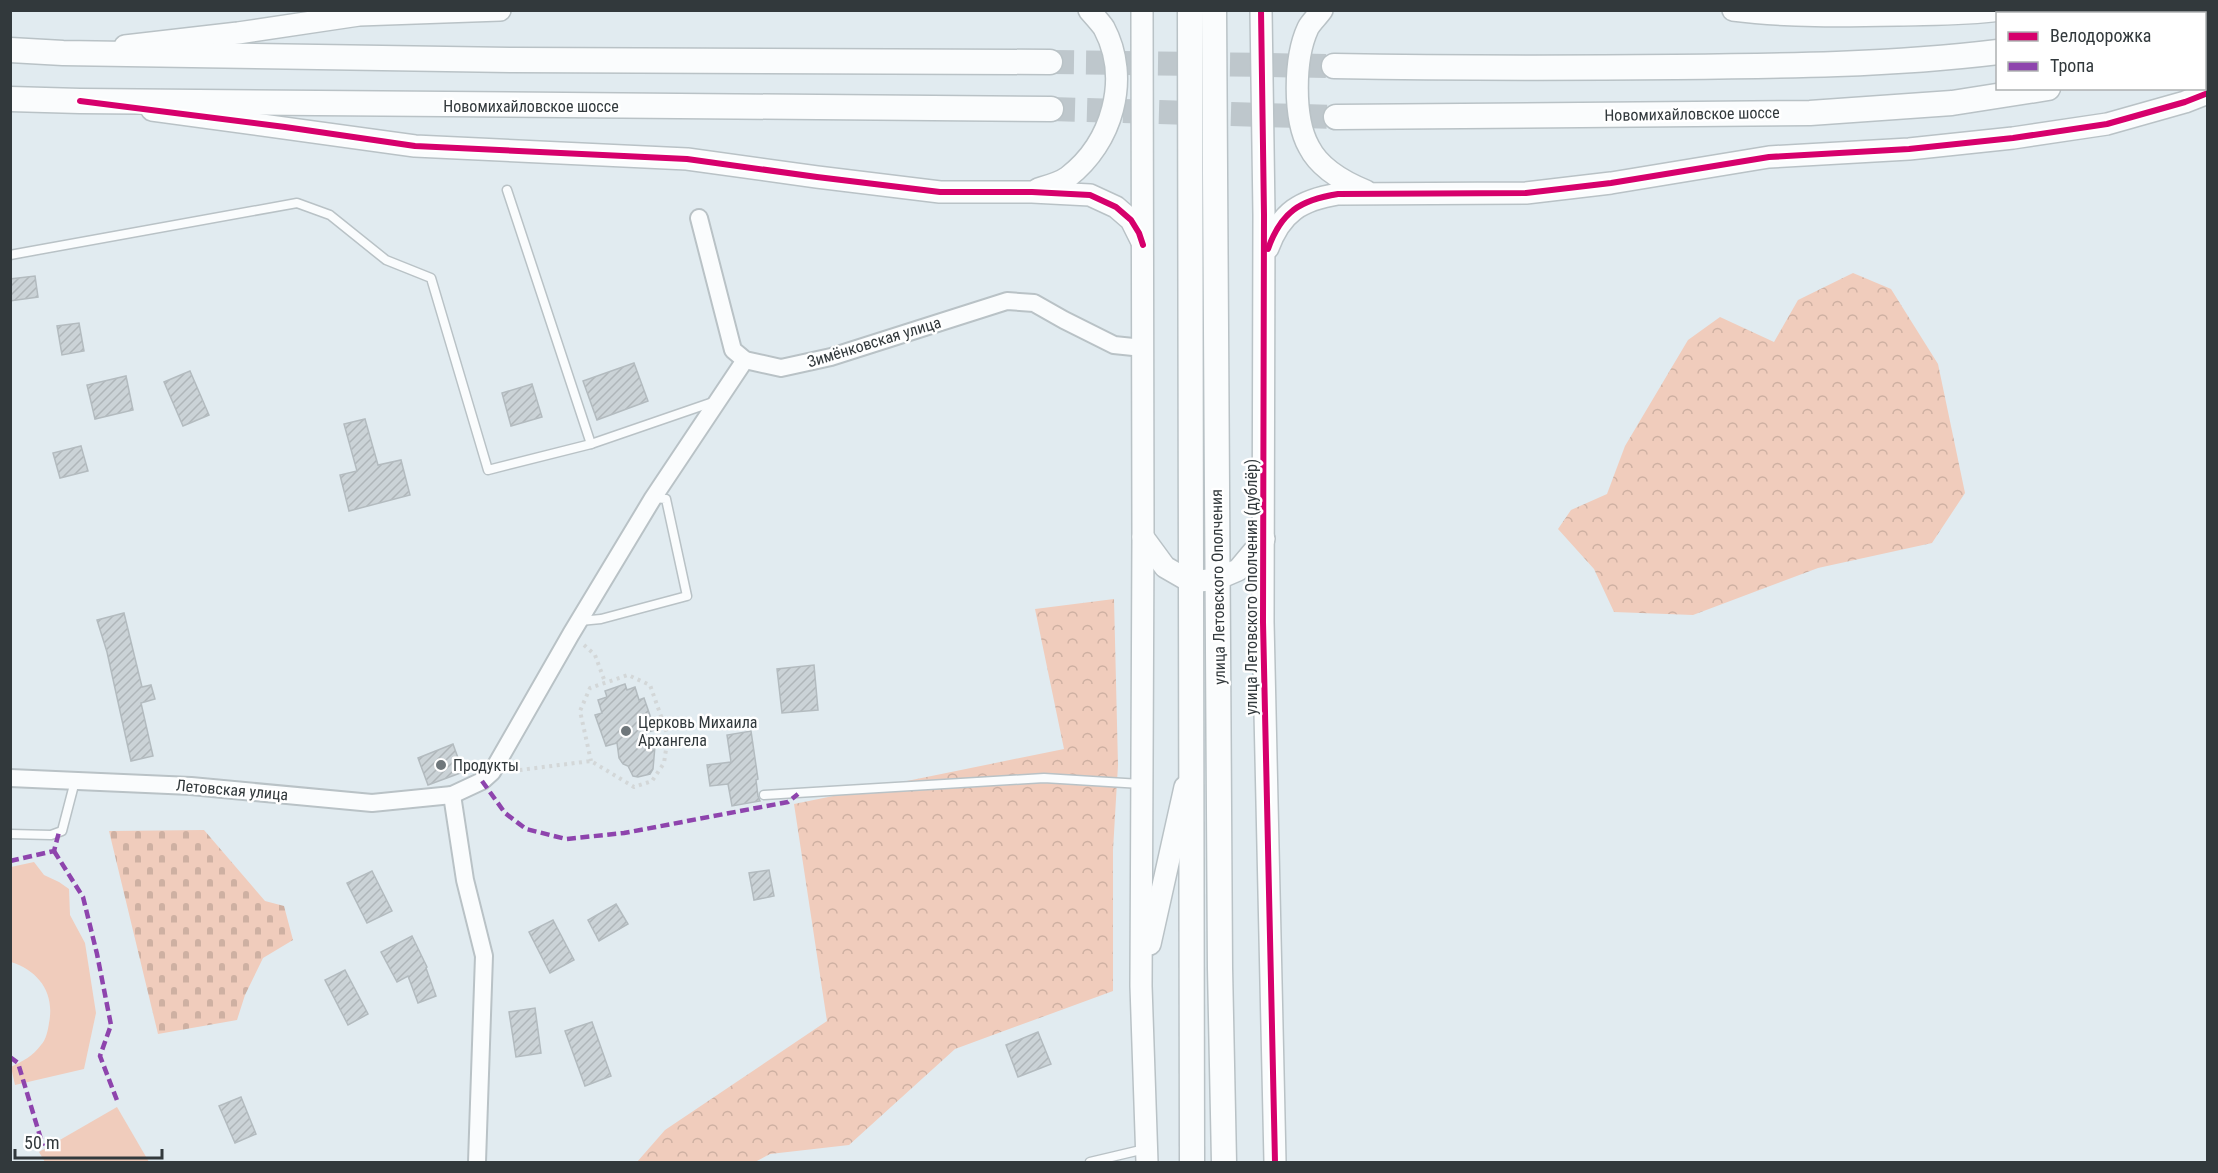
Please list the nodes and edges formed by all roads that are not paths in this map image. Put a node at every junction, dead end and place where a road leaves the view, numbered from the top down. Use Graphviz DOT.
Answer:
graph roads {
  1 [pos="500,10"];
  2 [pos="1089,10"];
  3 [pos="1142,10"];
  4 [pos="1190,10"];
  5 [pos="1214,10"];
  6 [pos="1262,10"];
  7 [pos="1322,10"];
  8 [pos="1732,10"];
  9 [pos="1999,10"];
  10 [pos="10,50"];
  11 [pos="1996,52"];
  12 [pos="63,53"];
  13 [pos="1050,62"];
  14 [pos="1334,66"];
  15 [pos="2035,90"];
  16 [pos="2208,93"];
  17 [pos="10,99"];
  18 [pos="80,101"];
  19 [pos="1051,109"];
  20 [pos="1336,117"];
  21 [pos="507,190"];
  22 [pos="1032,192"];
  23 [pos="1374,194"];
  24 [pos="699,218"];
  25 [pos="1143,245"];
  26 [pos="10,255"];
  27 [pos="1264,259"];
  28 [pos="1143,348"];
  29 [pos="745,360"];
  30 [pos="718,400"];
  31 [pos="591,444"];
  32 [pos="653,498"];
  33 [pos="1143,537"];
  34 [pos="1264,539"];
  35 [pos="1217,579"];
  36 [pos="1191,582"];
  37 [pos="575,627"];
  38 [pos="1192,754"];
  39 [pos="10,778"];
  40 [pos="75,781"];
  41 [pos="1143,784"];
  42 [pos="452,795"];
  43 [pos="764,795"];
  44 [pos="10,834"];
  45 [pos="1141,986"];
  46 [pos="1146,1156"];
  47 [pos="477,1162"];
  48 [pos="1090,1162"];
  49 [pos="1192,1162"];
  50 [pos="1224,1162"];
  51 [pos="1275,1162"];
  1 -- 12 [label="street"];
  2 -- 22 [label="street"];
  3 -- 25 [label="street"];
  4 -- 36 [label="main road, улица Летовского Ополчения"];
  5 -- 35 [label="main road, улица Летовского Ополчения"];
  6 -- 27 [label="street, улица Летовского Ополчения (дублёр)"];
  7 -- 23 [label="street"];
  8 -- 9 [label="street"];
  10 -- 12 [label="main road"];
  11 -- 14 [label="main road"];
  12 -- 13 [label="main road"];
  15 -- 20 [label="main road, Новомихайловское шоссе"];
  16 -- 23 [label="street"];
  17 -- 18 [label="main road, Новомихайловское шоссе"];
  18 -- 19 [label="main road, Новомихайловское шоссе"];
  18 -- 22 [label="street"];
  21 -- 31 [label="lane"];
  22 -- 25 [label="street"];
  23 -- 27 [label="street"];
  24 -- 29 [label="street"];
  25 -- 28 [label="street"];
  26 -- 31 [label="lane"];
  27 -- 34 [label="street, улица Летовского Ополчения (дублёр)"];
  28 -- 29 [label="street, Зимёнковская улица"];
  28 -- 33 [label="street"];
  29 -- 30 [label="street"];
  30 -- 31 [label="lane"];
  30 -- 32 [label="street"];
  32 -- 37 [label="street"];
  32 -- 37 [label="lane"];
  33 -- 36 [label="street"];
  33 -- 41 [label="street"];
  34 -- 35 [label="street"];
  34 -- 51 [label="street, улица Летовского Ополчения (дублёр)"];
  35 -- 36 [label="street"];
  35 -- 50 [label="main road, улица Летовского Ополчения"];
  36 -- 38 [label="main road, улица Летовского Ополчения"];
  37 -- 42 [label="street, Летовская улица"];
  38 -- 45 [label="street"];
  38 -- 49 [label="main road, улица Летовского Ополчения"];
  39 -- 40 [label="street, Летовская улица"];
  40 -- 42 [label="street, Летовская улица"];
  40 -- 44 [label="lane"];
  41 -- 43 [label="lane"];
  41 -- 45 [label="street"];
  42 -- 47 [label="street"];
  45 -- 46 [label="street"];
  46 -- 48 [label="lane"];
}
